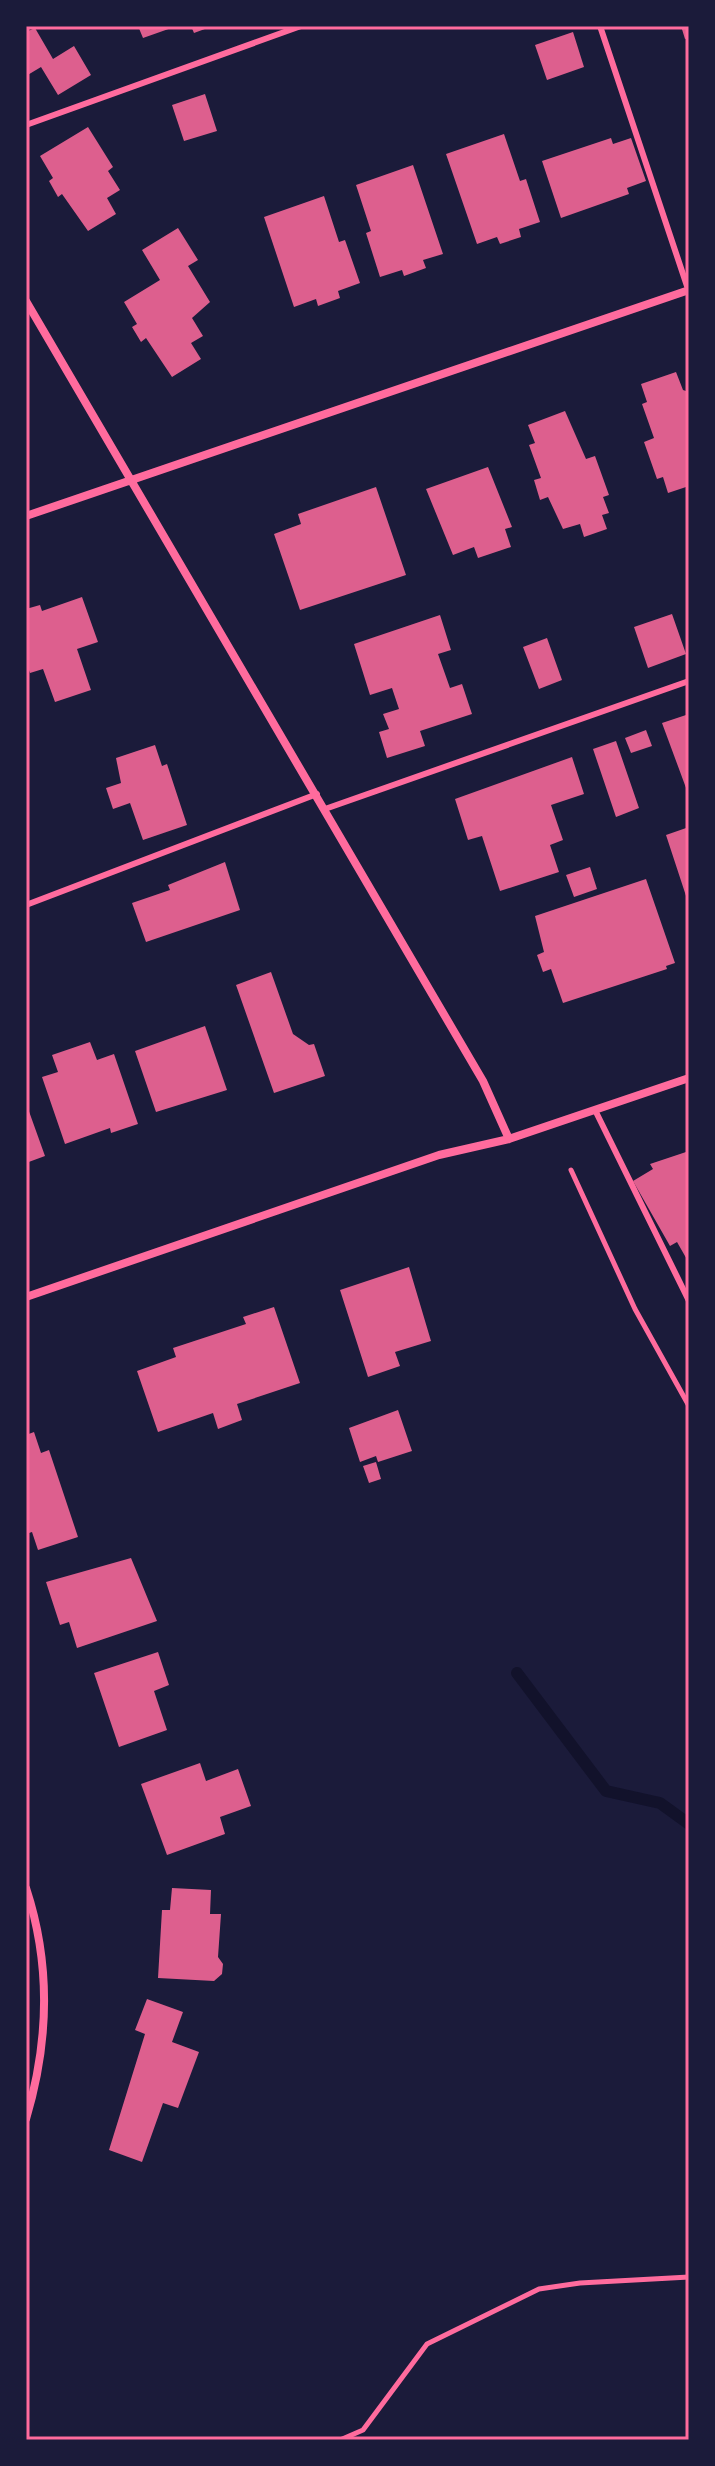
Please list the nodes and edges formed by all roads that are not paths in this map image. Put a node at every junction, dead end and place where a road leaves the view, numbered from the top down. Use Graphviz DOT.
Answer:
graph roads {
  1 [pos="301,26"];
  2 [pos="600,26"];
  3 [pos="26,125"];
  4 [pos="689,290"];
  5 [pos="26,301"];
  6 [pos="131,480"];
  7 [pos="26,516"];
  8 [pos="689,681"];
  9 [pos="317,794"];
  10 [pos="325,809"];
  11 [pos="26,905"];
  12 [pos="689,1078"];
  13 [pos="595,1110"];
  14 [pos="509,1139"];
  15 [pos="26,1297"];
  16 [pos="689,1301"];
  17 [pos="26,1888"];
  18 [pos="26,2119"];
  1 -- 3 [label="lane"];
  2 -- 4 [label="lane"];
  4 -- 6 [label="street"];
  5 -- 6 [label="street"];
  6 -- 7 [label="street"];
  6 -- 9 [label="street"];
  8 -- 10 [label="lane"];
  9 -- 10 [label="street"];
  9 -- 11 [label="lane"];
  10 -- 14 [label="street"];
  12 -- 13 [label="street"];
  13 -- 14 [label="street"];
  13 -- 16 [label="lane"];
  14 -- 15 [label="street"];
  17 -- 18 [label="street"];
}
